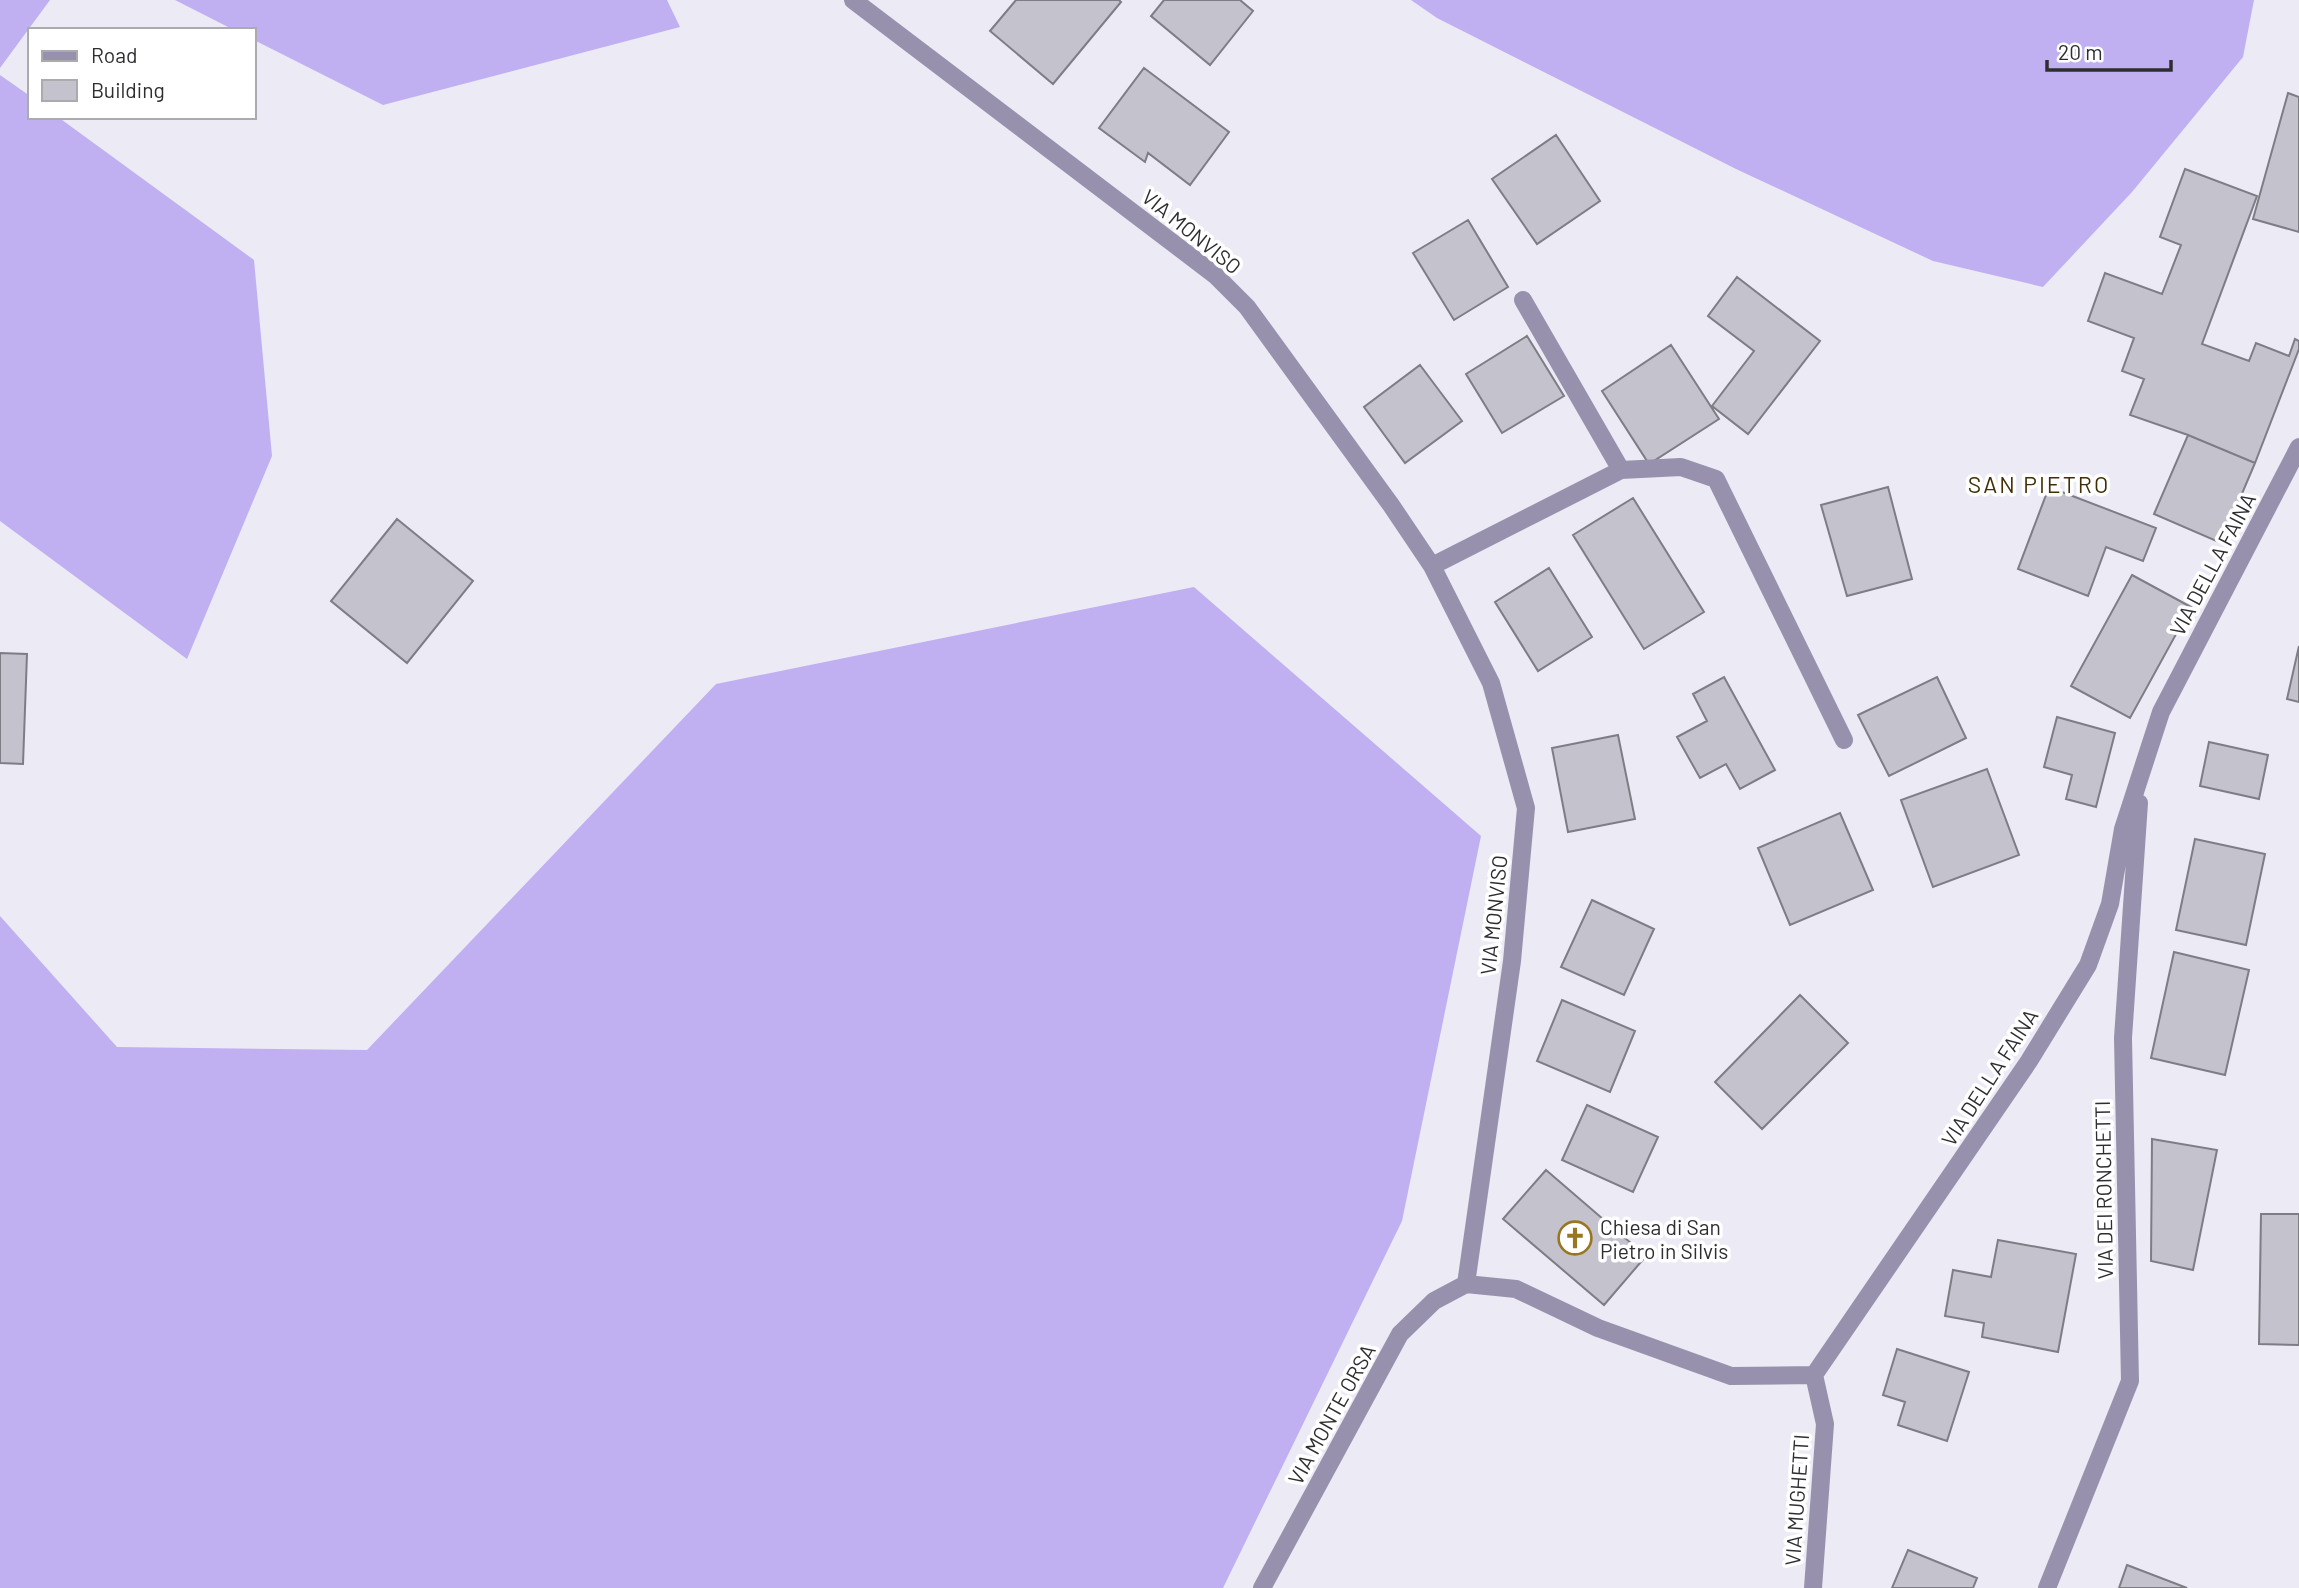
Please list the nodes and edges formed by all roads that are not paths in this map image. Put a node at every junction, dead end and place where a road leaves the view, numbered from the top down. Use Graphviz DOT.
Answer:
graph roads {
  1 [pos="853,0"];
  2 [pos="1523,300"];
  3 [pos="2299,447"];
  4 [pos="1621,470"];
  5 [pos="1432,566"];
  6 [pos="1844,740"];
  7 [pos="2141,776"];
  8 [pos="1466,1284"];
  9 [pos="1814,1375"];
  10 [pos="1262,1588"];
  11 [pos="1813,1588"];
  12 [pos="2047,1588"];
  1 -- 5 [label="street, VIA MONVISO"];
  2 -- 4 [label="street"];
  3 -- 7 [label="street, VIA DELLA FAINA"];
  4 -- 5 [label="street"];
  4 -- 6 [label="street"];
  5 -- 8 [label="street, VIA MONVISO"];
  7 -- 9 [label="street, VIA DELLA FAINA"];
  7 -- 12 [label="street, VIA DEI RONCHETTI"];
  8 -- 9 [label="street"];
  8 -- 10 [label="street, VIA MONTE ORSA"];
  9 -- 11 [label="street, VIA MUGHETTI"];
}
